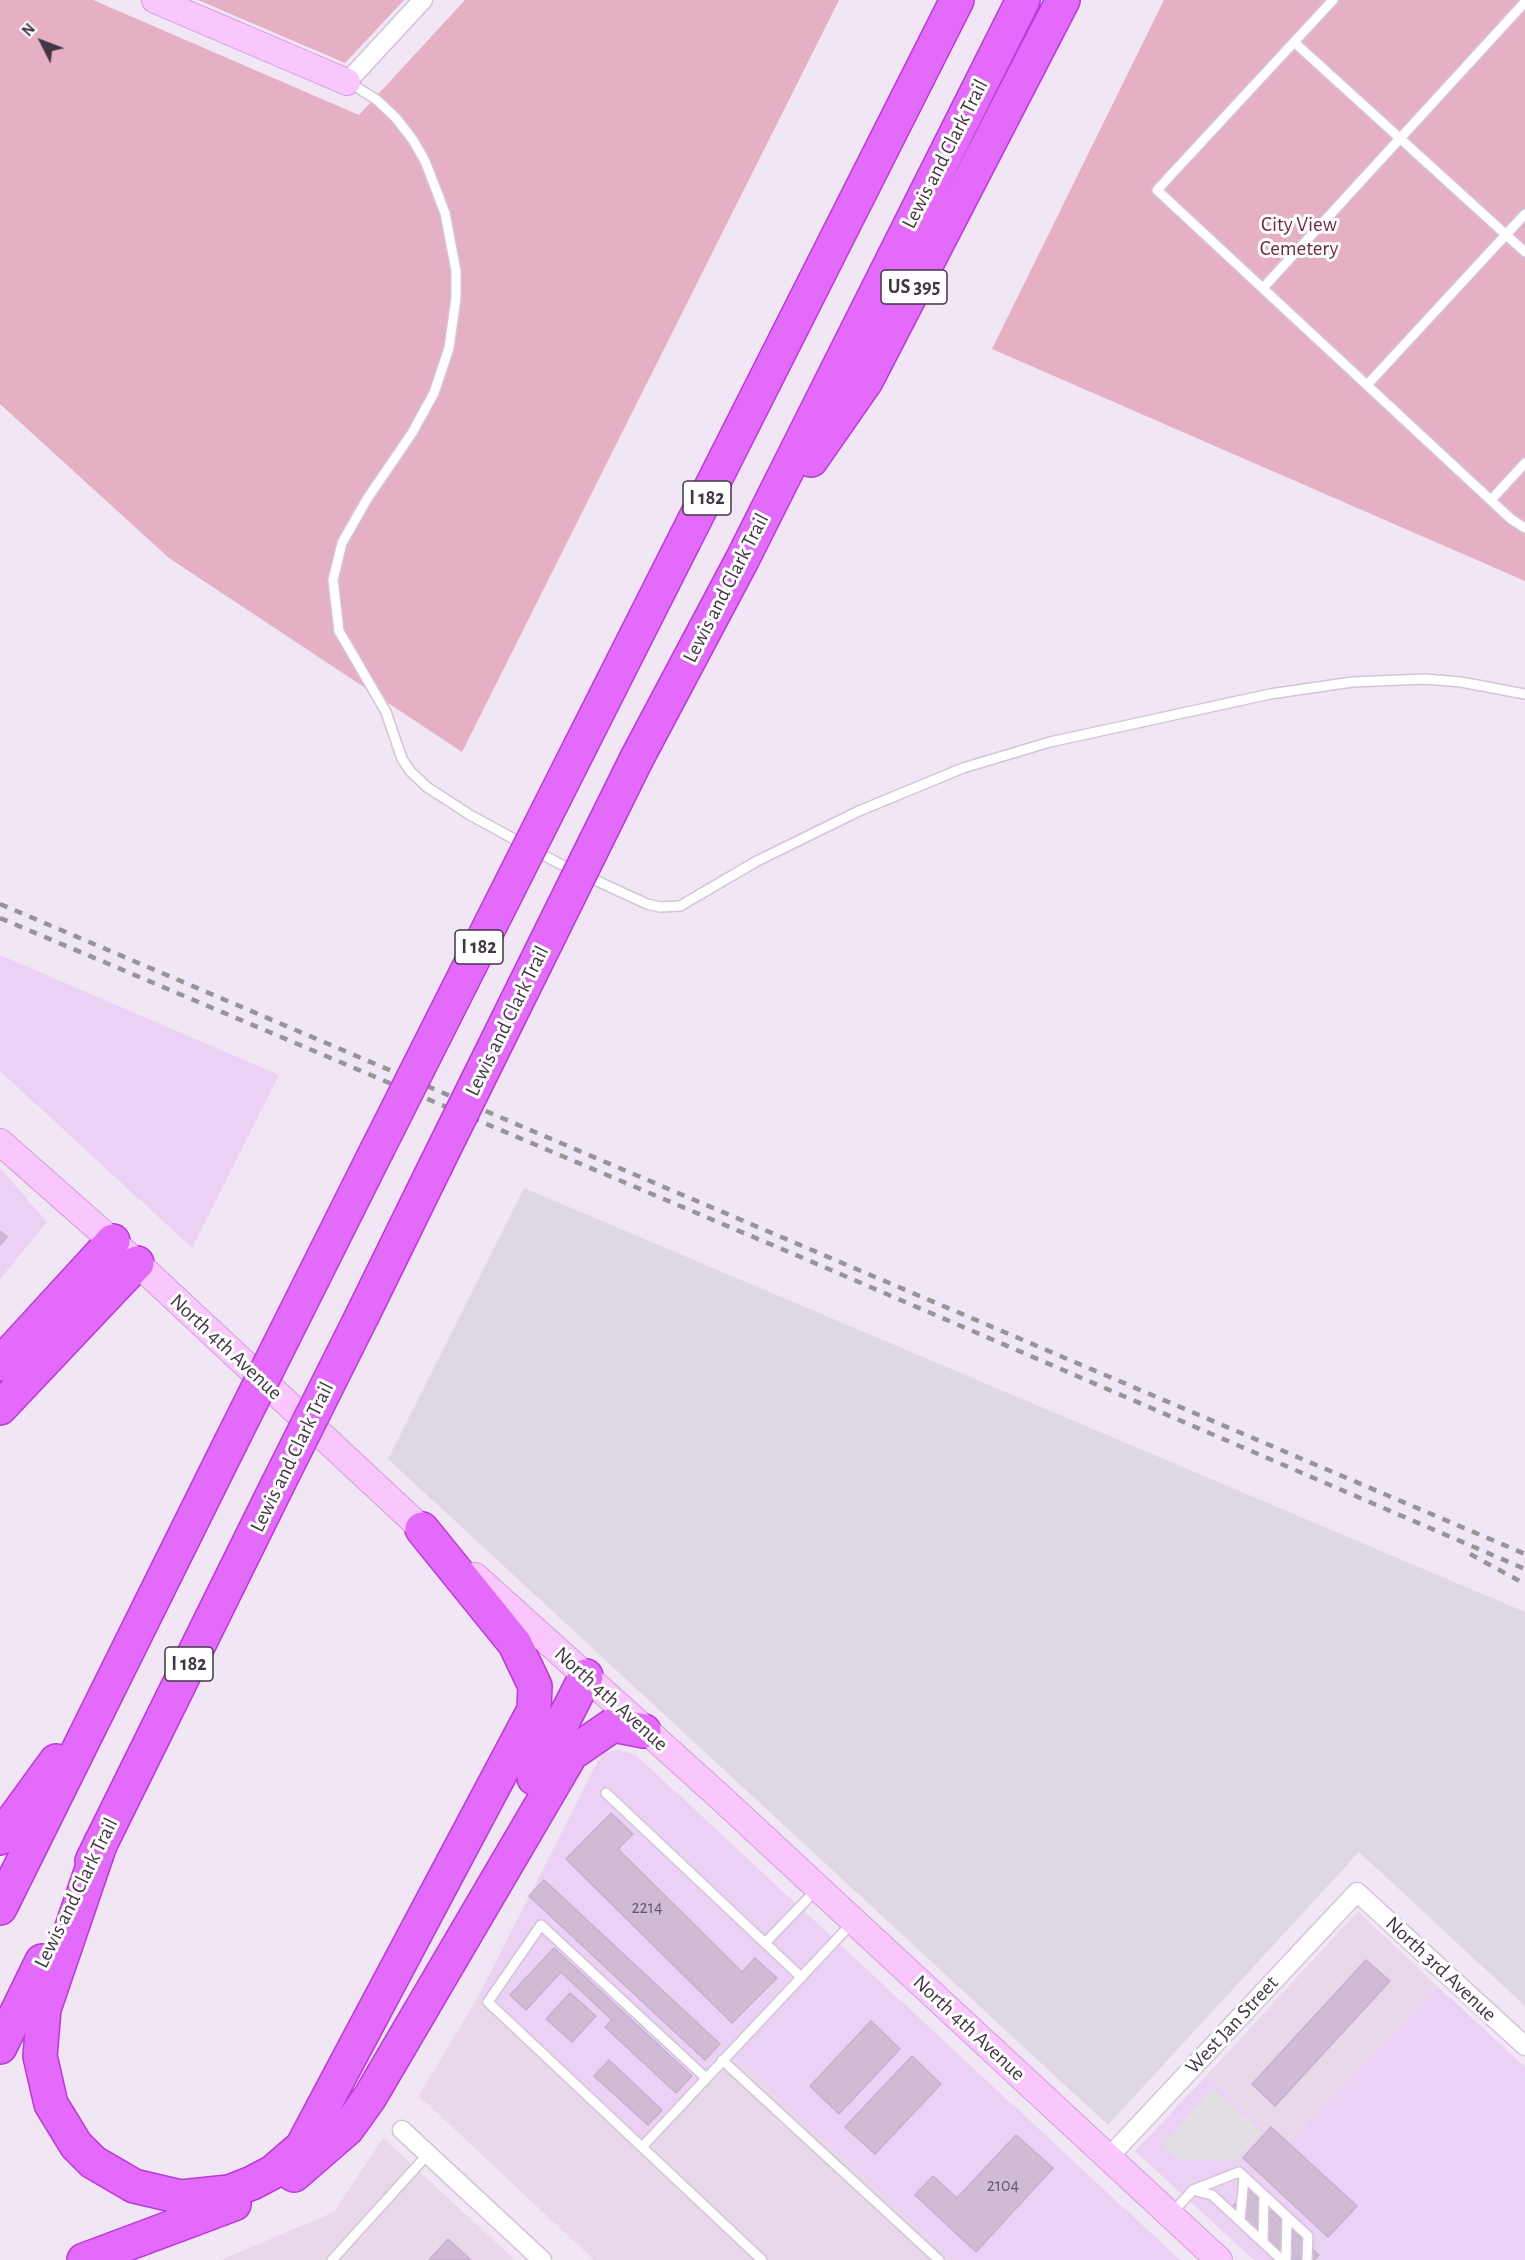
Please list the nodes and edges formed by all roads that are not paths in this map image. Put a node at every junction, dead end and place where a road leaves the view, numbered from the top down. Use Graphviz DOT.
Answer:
graph roads {
  1 [pos="155,0"];
  2 [pos="423,0"];
  3 [pos="942,0"];
  4 [pos="957,0"];
  5 [pos="1023,0"];
  6 [pos="1063,0"];
  7 [pos="1332,0"];
  8 [pos="1525,2"];
  9 [pos="1294,42"];
  10 [pos="347,82"];
  11 [pos="1400,138"];
  12 [pos="1525,214"];
  13 [pos="1506,235"];
  14 [pos="1525,252"];
  15 [pos="832,253"];
  16 [pos="1263,288"];
  17 [pos="1367,385"];
  18 [pos="1525,463"];
  19 [pos="1491,500"];
  20 [pos="1525,528"];
  21 [pos="742,560"];
  22 [pos="1525,693"];
  23 [pos="0,1142"];
  24 [pos="113,1241"];
  25 [pos="137,1263"];
  26 [pos="0,1364"];
  27 [pos="0,1408"];
  28 [pos="422,1529"];
  29 [pos="586,1676"];
  30 [pos="115,1679"];
  31 [pos="534,1710"];
  32 [pos="644,1731"];
  33 [pos="606,1793"];
  34 [pos="0,1838"];
  35 [pos="101,1842"];
  36 [pos="818,1888"];
  37 [pos="1357,1892"];
  38 [pos="0,1908"];
  39 [pos="854,1921"];
  40 [pos="765,1943"];
  41 [pos="801,1977"];
  42 [pos="1525,2046"];
  43 [pos="0,2048"];
  44 [pos="722,2060"];
  45 [pos="705,2078"];
  46 [pos="370,2097"];
  47 [pos="402,2130"];
  48 [pos="642,2147"];
  49 [pos="428,2154"];
  50 [pos="1108,2158"];
  51 [pos="1244,2177"];
  52 [pos="1193,2190"];
  53 [pos="1264,2195"];
  54 [pos="1170,2215"];
  55 [pos="1287,2216"];
  56 [pos="1240,2221"];
  57 [pos="1263,2242"];
  58 [pos="84,2260"];
  59 [pos="332,2260"];
  60 [pos="542,2260"];
  61 [pos="762,2260"];
  62 [pos="939,2260"];
  63 [pos="1219,2260"];
  64 [pos="1284,2260"];
  65 [pos="1307,2260"];
  1 -- 10 [label="main road"];
  2 -- 10 [label="street"];
  3 -- 15 [label="highway"];
  4 -- 15 [label="highway, I 182"];
  5 -- 21 [label="highway, Lewis and Clark Trail / I 182"];
  6 -- 21 [label="highway, US 395"];
  7 -- 9 [label="lane"];
  8 -- 11 [label="lane"];
  9 -- 11 [label="lane"];
  9 -- 16 [label="lane"];
  10 -- 22 [label="lane"];
  11 -- 13 [label="lane"];
  11 -- 16 [label="lane"];
  12 -- 13 [label="lane"];
  13 -- 14 [label="lane"];
  13 -- 17 [label="lane"];
  15 -- 30 [label="highway, I 182, bridge"];
  16 -- 17 [label="lane"];
  17 -- 19 [label="lane"];
  18 -- 19 [label="lane"];
  19 -- 20 [label="lane"];
  21 -- 35 [label="highway, Lewis and Clark Trail / I 182, bridge"];
  23 -- 24 [label="main road, North 4th Avenue"];
  24 -- 25 [label="main road, North 4th Avenue"];
  24 -- 26 [label="highway"];
  25 -- 27 [label="highway"];
  25 -- 28 [label="main road, North 4th Avenue"];
  28 -- 29 [label="main road, North 4th Avenue"];
  28 -- 31 [label="highway"];
  29 -- 31 [label="highway"];
  29 -- 32 [label="main road, North 4th Avenue"];
  29 -- 46 [label="highway"];
  30 -- 34 [label="highway"];
  30 -- 38 [label="highway, I 182"];
  31 -- 35 [label="highway"];
  32 -- 36 [label="main road, North 4th Avenue"];
  32 -- 46 [label="highway"];
  33 -- 40 [label="lane"];
  35 -- 43 [label="highway, Lewis and Clark Trail / I 182"];
  36 -- 39 [label="main road, North 4th Avenue"];
  36 -- 40 [label="lane"];
  37 -- 42 [label="street, North 3rd Avenue"];
  37 -- 50 [label="street, West Jan Street"];
  39 -- 41 [label="lane"];
  39 -- 50 [label="main road, North 4th Avenue"];
  40 -- 41 [label="lane"];
  41 -- 44 [label="lane"];
  44 -- 45 [label="lane"];
  44 -- 62 [label="lane"];
  45 -- 48 [label="lane"];
  45 -- 48 [label="lane"];
  46 -- 58 [label="highway"];
  47 -- 49 [label="street"];
  48 -- 61 [label="lane"];
  49 -- 59 [label="lane"];
  49 -- 60 [label="street"];
  50 -- 54 [label="main road, North 4th Avenue"];
  51 -- 52 [label="lane"];
  51 -- 53 [label="lane"];
  51 -- 56 [label="lane"];
  52 -- 54 [label="lane"];
  52 -- 56 [label="lane"];
  53 -- 55 [label="lane"];
  53 -- 57 [label="lane"];
  54 -- 63 [label="main road, North 4th Avenue"];
  55 -- 64 [label="lane"];
  55 -- 65 [label="lane"];
  56 -- 57 [label="lane"];
  57 -- 64 [label="lane"];
}
